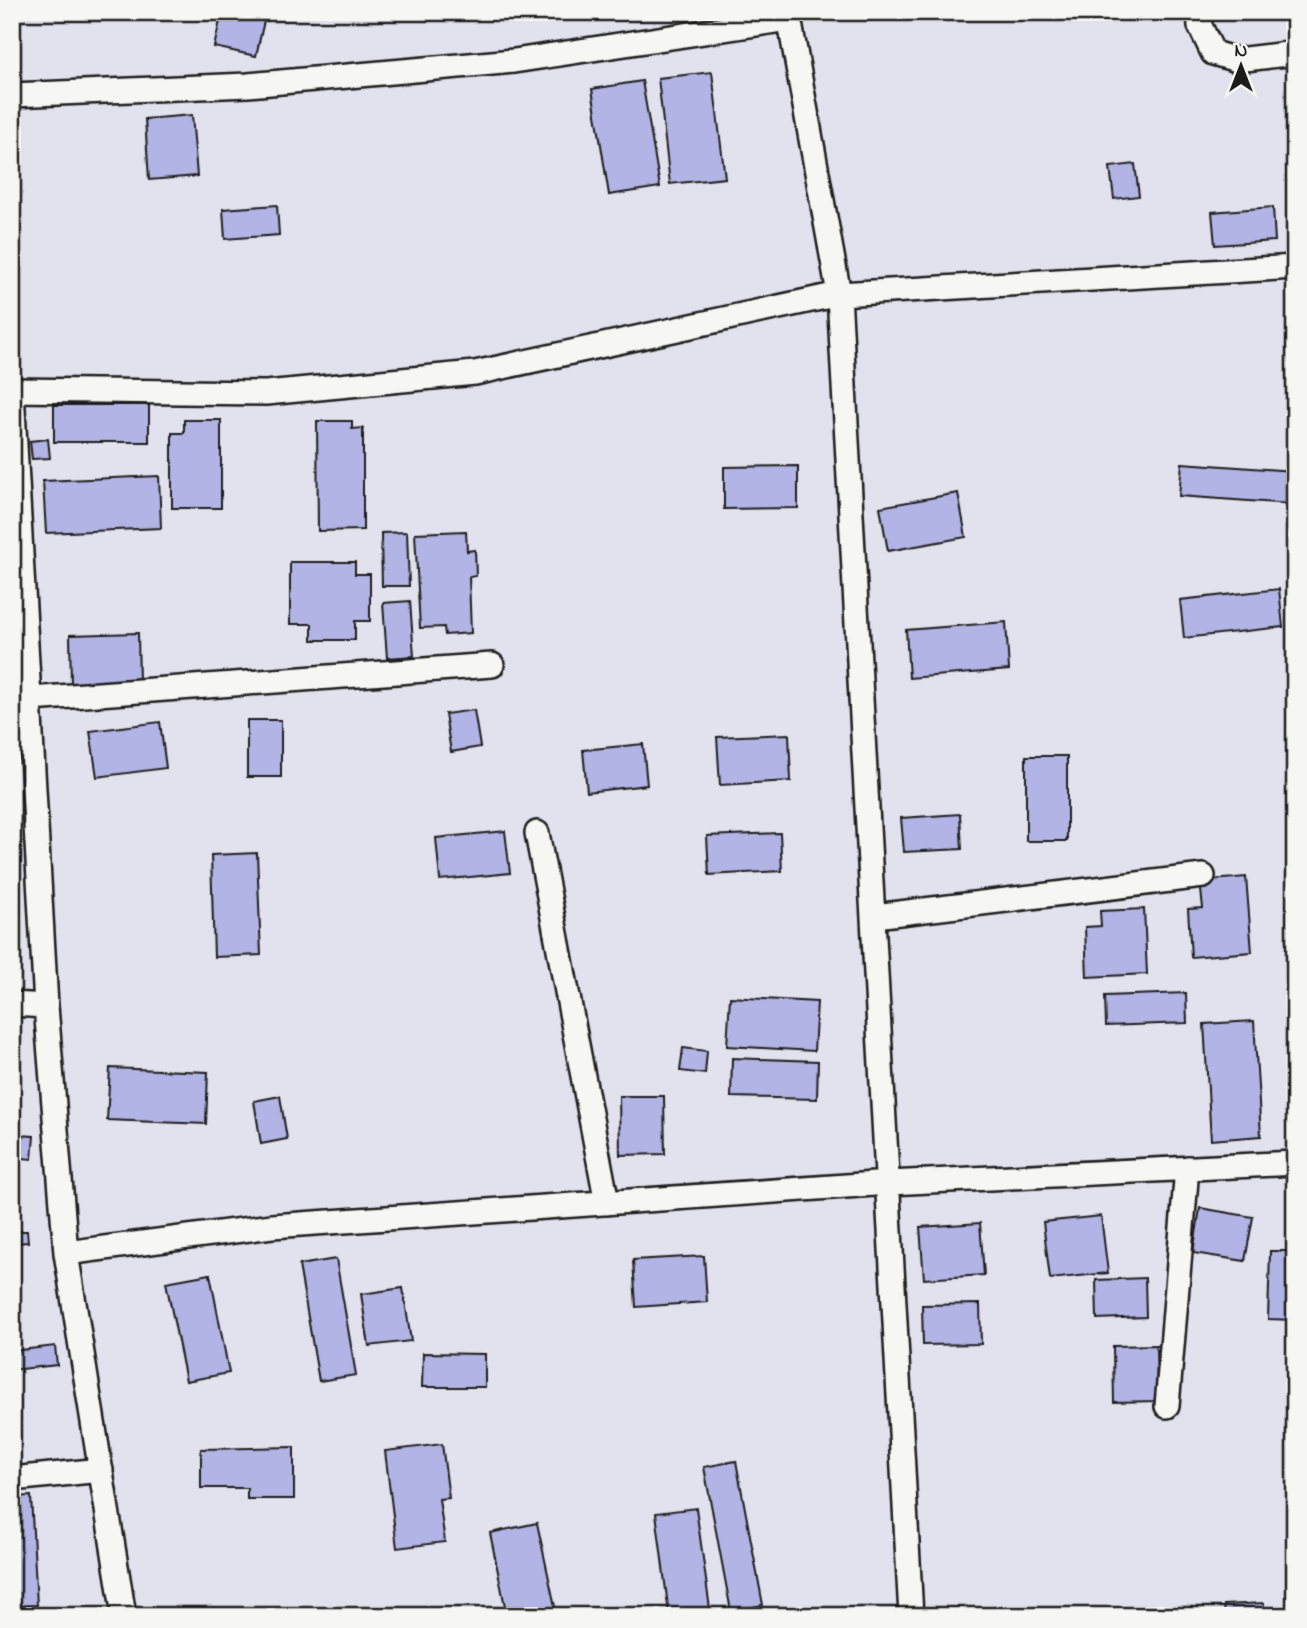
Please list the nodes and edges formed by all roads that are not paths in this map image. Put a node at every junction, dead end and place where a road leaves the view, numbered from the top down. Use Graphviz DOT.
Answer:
graph roads {
  1 [pos="1199,12"];
  2 [pos="789,16"];
  3 [pos="1295,53"];
  4 [pos="12,95"];
  5 [pos="1295,267"];
  6 [pos="839,293"];
  7 [pos="12,390"];
  8 [pos="20,616"];
  9 [pos="492,665"];
  10 [pos="31,699"];
  11 [pos="537,833"];
  12 [pos="1203,876"];
  13 [pos="875,915"];
  14 [pos="12,1004"];
  15 [pos="46,1006"];
  16 [pos="1295,1163"];
  17 [pos="1187,1168"];
  18 [pos="889,1183"];
  19 [pos="607,1203"];
  20 [pos="66,1253"];
  21 [pos="1167,1406"];
  22 [pos="101,1470"];
  23 [pos="12,1479"];
  24 [pos="124,1616"];
  25 [pos="911,1616"];
  1 -- 3 [label="street"];
  2 -- 4 [label="street"];
  2 -- 6 [label="street"];
  5 -- 6 [label="street"];
  6 -- 7 [label="street"];
  6 -- 13 [label="street"];
  7 -- 8 [label="street"];
  8 -- 10 [label="street"];
  9 -- 10 [label="street"];
  10 -- 15 [label="street"];
  11 -- 19 [label="street"];
  12 -- 13 [label="street"];
  13 -- 18 [label="street"];
  14 -- 15 [label="street"];
  15 -- 20 [label="street"];
  16 -- 17 [label="street"];
  17 -- 18 [label="street"];
  17 -- 21 [label="street"];
  18 -- 19 [label="street"];
  18 -- 25 [label="street"];
  19 -- 20 [label="street"];
  20 -- 22 [label="street"];
  22 -- 23 [label="street"];
  22 -- 24 [label="street"];
}
